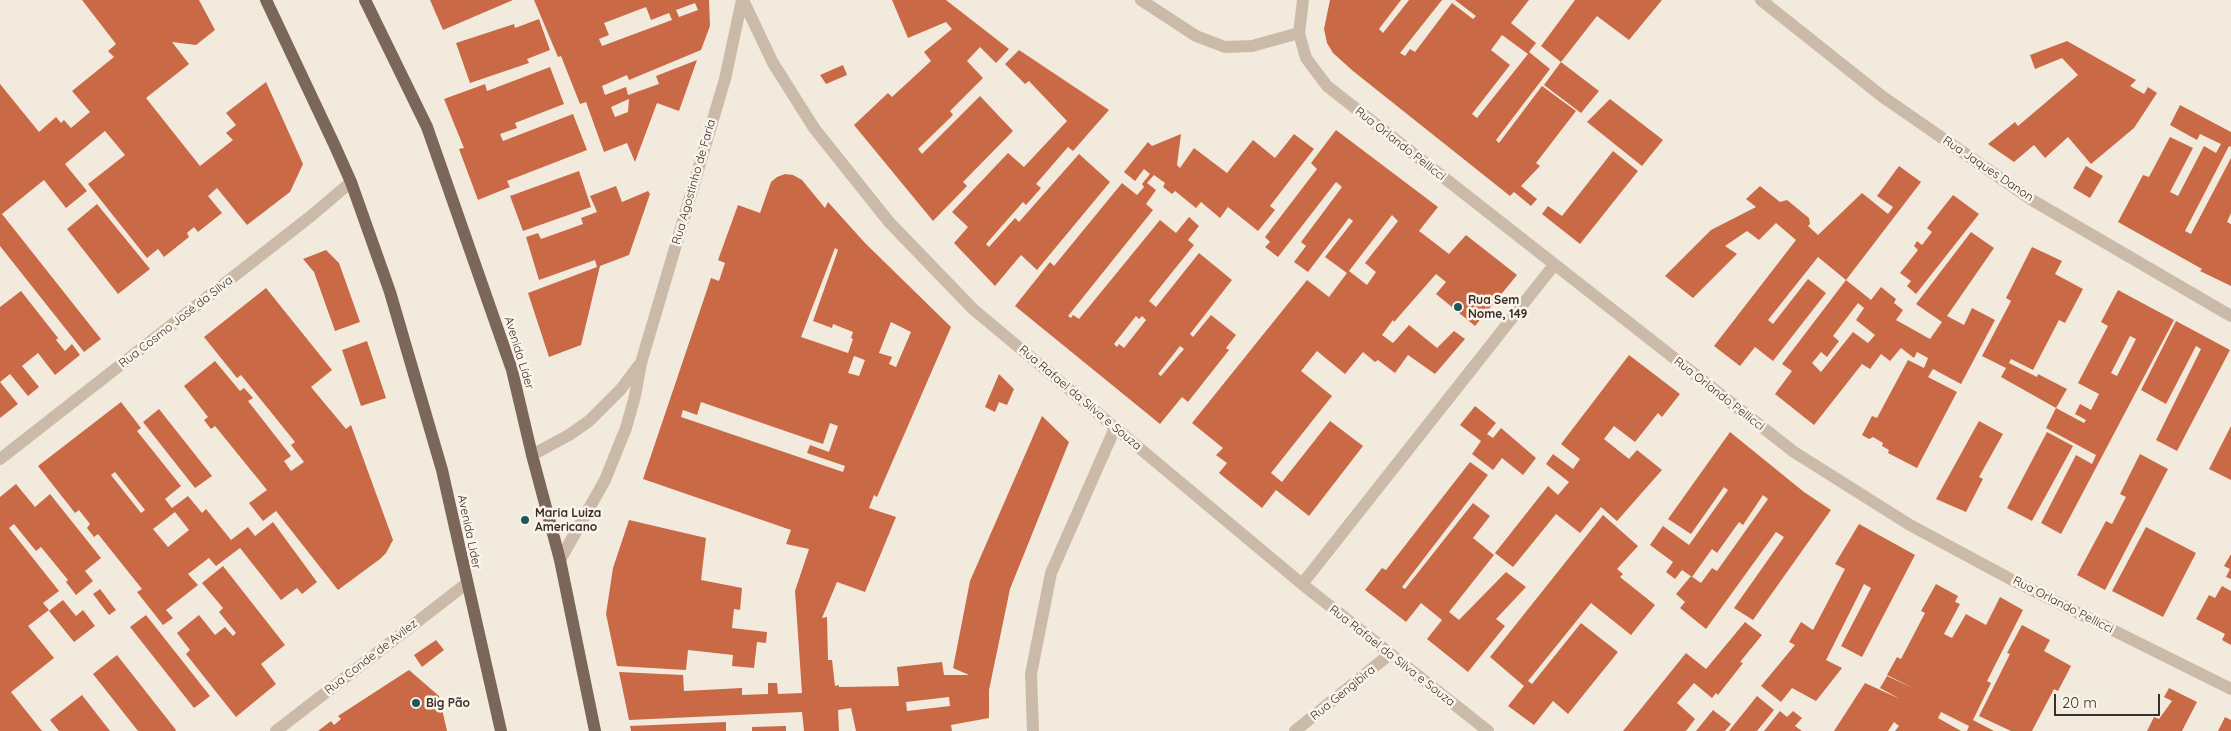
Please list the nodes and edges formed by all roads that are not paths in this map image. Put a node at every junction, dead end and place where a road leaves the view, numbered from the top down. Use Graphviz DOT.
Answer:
graph roads {
  1 [pos="266,0"];
  2 [pos="365,0"];
  3 [pos="743,0"];
  4 [pos="1142,0"];
  5 [pos="1303,0"];
  6 [pos="1761,0"];
  7 [pos="1299,33"];
  8 [pos="351,182"];
  9 [pos="1554,265"];
  10 [pos="2231,316"];
  11 [pos="641,363"];
  12 [pos="1115,428"];
  13 [pos="532,455"];
  14 [pos="0,459"];
  15 [pos="560,560"];
  16 [pos="466,584"];
  17 [pos="1302,584"];
  18 [pos="1390,654"];
  19 [pos="2231,689"];
  20 [pos="276,731"];
  21 [pos="501,731"];
  22 [pos="595,731"];
  23 [pos="1033,731"];
  24 [pos="1295,731"];
  25 [pos="1488,731"];
  1 -- 8 [label="main road"];
  2 -- 13 [label="main road, Avenida Líder"];
  3 -- 11 [label="street, Rua Agostinho de Faria"];
  3 -- 12 [label="street, Rua Rafael da Silva e Souza"];
  4 -- 7 [label="street"];
  5 -- 7 [label="street, Rua Orlando Pellicci"];
  6 -- 10 [label="street, Rua Jaques Danon"];
  7 -- 9 [label="street, Rua Orlando Pellicci"];
  8 -- 14 [label="street, Rua Cosmo José da Silva"];
  8 -- 16 [label="main road, Avenida Lider"];
  9 -- 17 [label="street"];
  9 -- 19 [label="street, Rua Orlando Pellicci"];
  11 -- 13 [label="street, Rua Agostinho de Faria"];
  11 -- 15 [label="street, Rua Agostinho de Faria"];
  12 -- 17 [label="street, Rua Rafael da Silva e Souza"];
  12 -- 23 [label="street"];
  13 -- 15 [label="main road, Avenida Líder"];
  15 -- 22 [label="main road, Avenida Líder"];
  16 -- 20 [label="street, Rua Conde de Avilez"];
  16 -- 21 [label="main road, Avenida Lider"];
  17 -- 18 [label="street, Rua Rafael da Silva e Souza"];
  18 -- 24 [label="street, Rua Gengibira"];
  18 -- 25 [label="street, Rua Rafael da Silva e Souza"];
}
